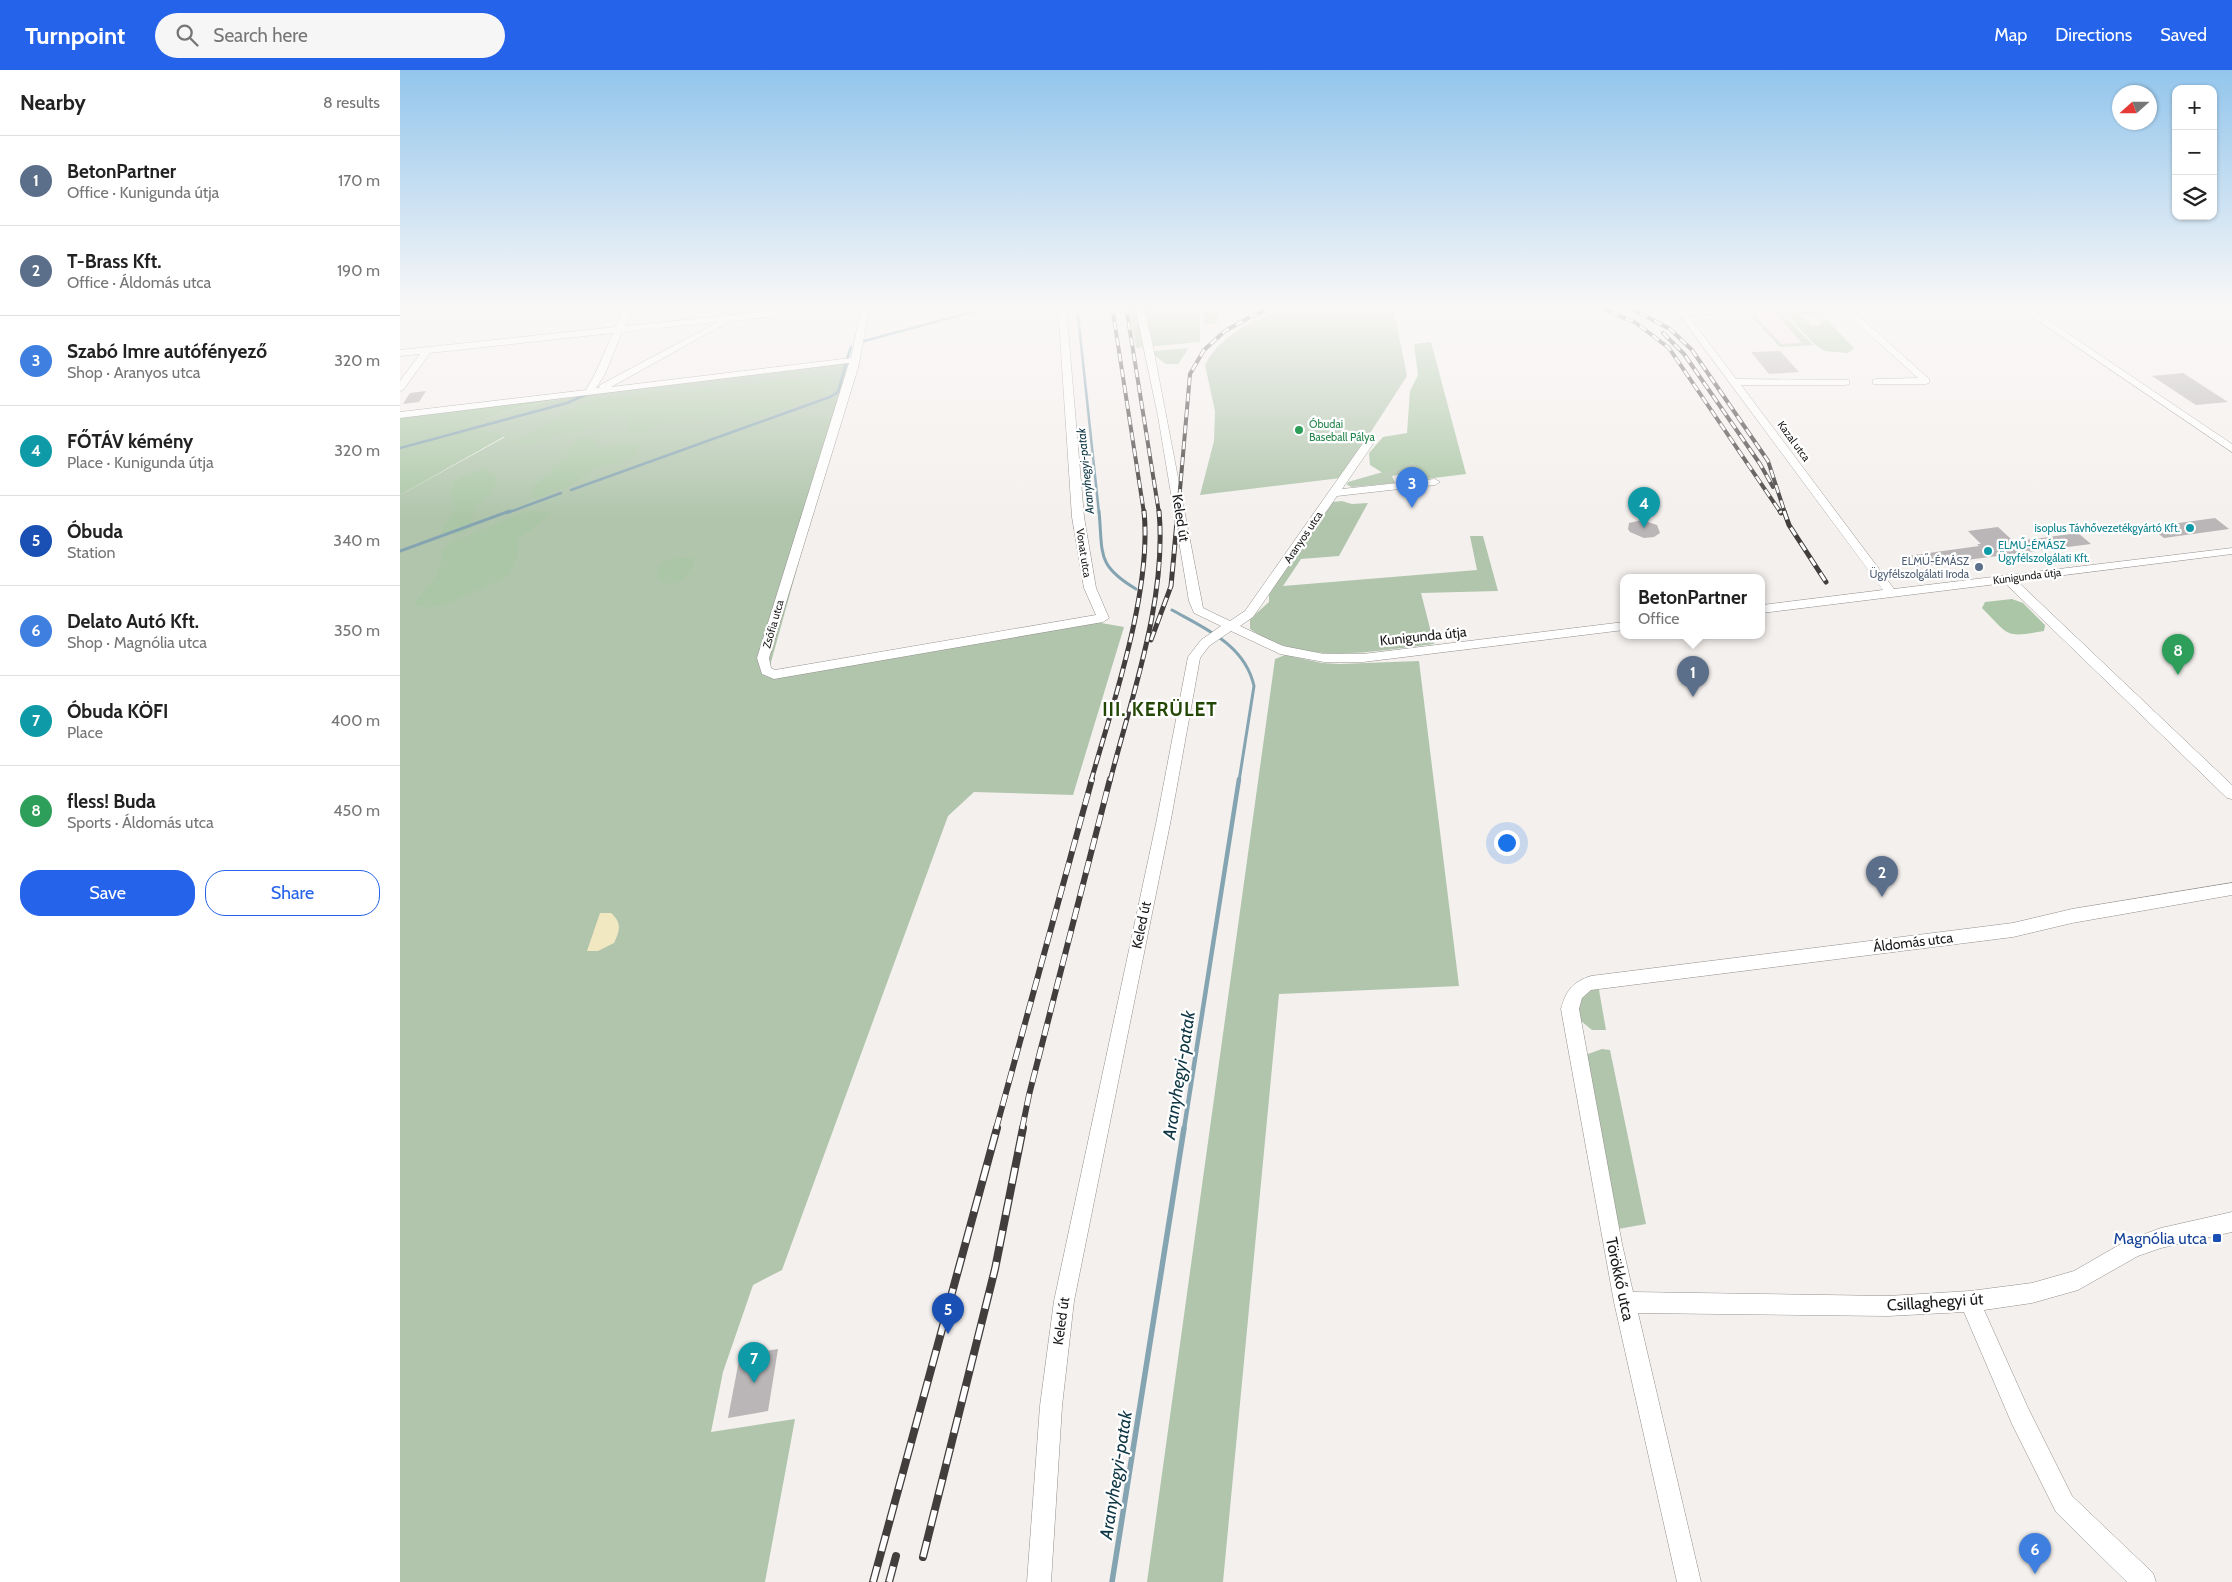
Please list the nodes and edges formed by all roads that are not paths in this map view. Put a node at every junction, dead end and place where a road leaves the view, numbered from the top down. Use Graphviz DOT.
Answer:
graph roads {
  1 [pos="408,377"];
  2 [pos="599,377"];
  3 [pos="621,377"];
  4 [pos="718,377"];
  5 [pos="849,377"];
  6 [pos="1067,377"];
  7 [pos="1155,377"];
  8 [pos="1730,377"];
  9 [pos="1921,377"];
  10 [pos="2126,377"];
  11 [pos="1734,382"];
  12 [pos="1846,382"];
  13 [pos="1876,382"];
  14 [pos="400,388"];
  15 [pos="592,392"];
  16 [pos="400,415"];
  17 [pos="1370,441"];
  18 [pos="2232,449"];
  19 [pos="1435,482"];
  20 [pos="1333,493"];
  21 [pos="2232,551"];
  22 [pos="2007,578"];
  23 [pos="1890,592"];
  24 [pos="1765,609"];
  25 [pos="1103,618"];
  26 [pos="1620,627"];
  27 [pos="1219,634"];
  28 [pos="2232,794"];
  29 [pos="2232,889"];
  30 [pos="1591,983"];
  31 [pos="2232,1222"];
  32 [pos="1970,1301"];
  33 [pos="1624,1302"];
  34 [pos="1039,1582"];
  35 [pos="1688,1582"];
  36 [pos="2144,1582"];
  1 -- 14 [label="street"];
  2 -- 15 [label="street"];
  3 -- 15 [label="street"];
  4 -- 15 [label="street"];
  5 -- 25 [label="street, Zsófia utca"];
  6 -- 25 [label="street, Vonat utca"];
  7 -- 27 [label="street, Keled út"];
  8 -- 11 [label="street, Kazal utca"];
  9 -- 13 [label="street"];
  10 -- 18 [label="street"];
  11 -- 12 [label="street"];
  11 -- 23 [label="street, Kazal utca"];
  15 -- 16 [label="street"];
  17 -- 20 [label="street, Aranyos utca"];
  19 -- 20 [label="street"];
  20 -- 27 [label="street, Aranyos utca"];
  21 -- 22 [label="street, Kunigunda útja"];
  22 -- 23 [label="street, Kunigunda útja"];
  22 -- 28 [label="street"];
  23 -- 24 [label="street, Kunigunda útja"];
  26 -- 27 [label="street, Kunigunda útja"];
  27 -- 34 [label="street, Keled út"];
  29 -- 30 [label="street, Áldomás utca"];
  30 -- 33 [label="street, Törökkő utca"];
  31 -- 32 [label="street, Csillaghegyi út"];
  32 -- 33 [label="street, Csillaghegyi út"];
  32 -- 36 [label="street"];
  33 -- 35 [label="street, Törökkő utca"];
}
